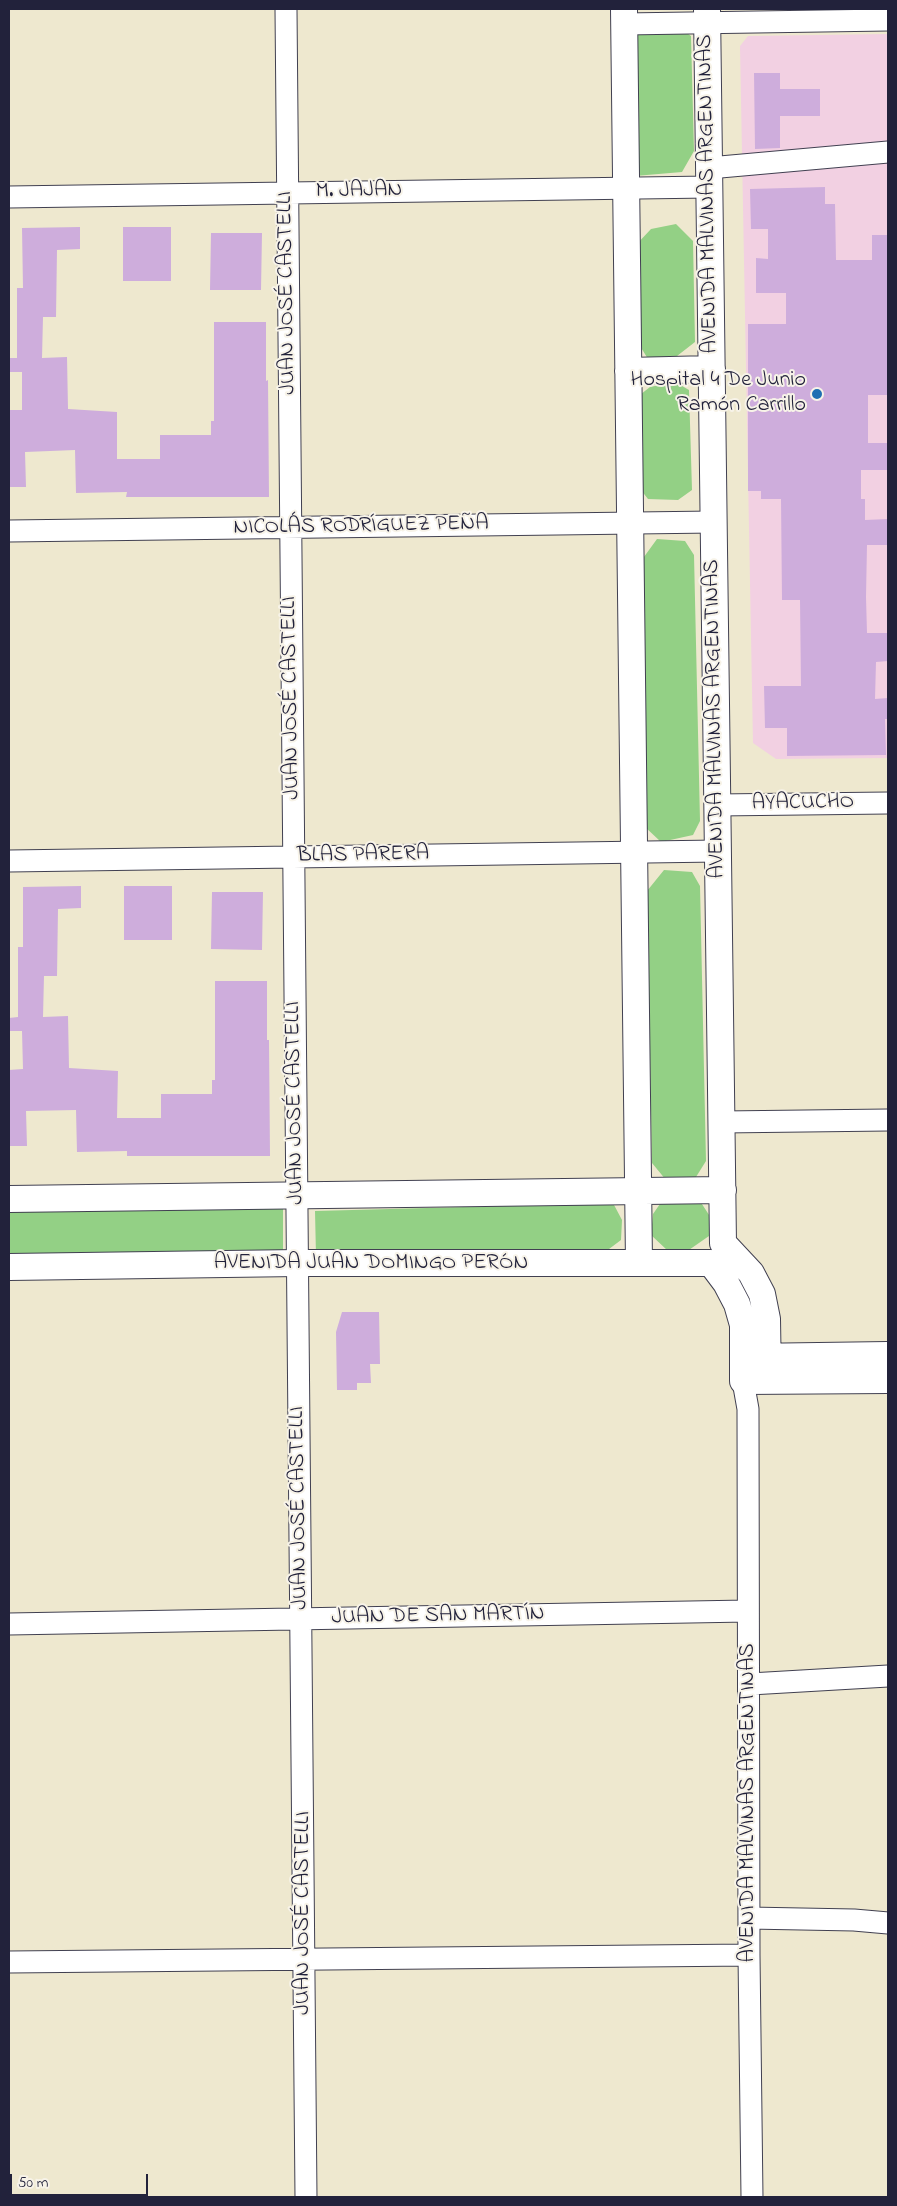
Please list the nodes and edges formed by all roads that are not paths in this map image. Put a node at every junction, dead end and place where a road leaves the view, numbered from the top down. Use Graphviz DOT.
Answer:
graph roads {
  1 [pos="286,9"];
  2 [pos="624,16"];
  3 [pos="707,16"];
  4 [pos="888,20"];
  5 [pos="888,152"];
  6 [pos="709,178"];
  7 [pos="626,189"];
  8 [pos="288,193"];
  9 [pos="9,197"];
  10 [pos="712,369"];
  11 [pos="628,371"];
  12 [pos="714,522"];
  13 [pos="630,523"];
  14 [pos="291,527"];
  15 [pos="9,531"];
  16 [pos="888,803"];
  17 [pos="717,805"];
  18 [pos="718,851"];
  19 [pos="634,853"];
  20 [pos="294,857"];
  21 [pos="9,861"];
  22 [pos="888,1120"];
  23 [pos="722,1122"];
  24 [pos="723,1190"];
  25 [pos="638,1192"];
  26 [pos="297,1196"];
  27 [pos="9,1200"];
  28 [pos="717,1253"];
  29 [pos="639,1262"];
  30 [pos="298,1264"];
  31 [pos="9,1267"];
  32 [pos="888,1355"];
  33 [pos="755,1369"];
  34 [pos="888,1380"];
  35 [pos="747,1611"];
  36 [pos="301,1620"];
  37 [pos="9,1624"];
  38 [pos="888,1676"];
  39 [pos="750,1684"];
  40 [pos="749,1918"];
  41 [pos="888,1923"];
  42 [pos="749,1955"];
  43 [pos="304,1958"];
  44 [pos="9,1962"];
  45 [pos="306,2197"];
  46 [pos="752,2197"];
  1 -- 8 [label="street, JUAN JOSÉ CASTELLI"];
  2 -- 3 [label="street"];
  2 -- 7 [label="main road"];
  3 -- 4 [label="street"];
  3 -- 6 [label="main road, AVENIDA MALVINAS ARGENTINAS"];
  5 -- 6 [label="street, M. JAJAN"];
  6 -- 7 [label="street, M. JAJAN"];
  6 -- 10 [label="main road, AVENIDA MALVINAS ARGENTINAS"];
  7 -- 8 [label="street, M. JAJAN"];
  7 -- 11 [label="main road"];
  8 -- 9 [label="street, M. JAJAN"];
  8 -- 14 [label="street, JUAN JOSÉ CASTELLI"];
  10 -- 11 [label="main road"];
  10 -- 12 [label="main road, AVENIDA MALVINAS ARGENTINAS"];
  11 -- 13 [label="main road"];
  12 -- 13 [label="street, NICOLÁS RODRÍGUEZ PEÑA"];
  12 -- 17 [label="main road, AVENIDA MALVINAS ARGENTINAS"];
  13 -- 14 [label="street, NICOLÁS RODRÍGUEZ PEÑA"];
  13 -- 19 [label="main road"];
  14 -- 15 [label="street, NICOLÁS RODRÍGUEZ PEÑA"];
  14 -- 20 [label="street, JUAN JOSÉ CASTELLI"];
  16 -- 17 [label="street, AYACUCHO"];
  17 -- 18 [label="main road, AVENIDA MALVINAS ARGENTINAS"];
  18 -- 19 [label="street, BLAS PARERA"];
  18 -- 23 [label="main road, AVENIDA MALVINAS ARGENTINAS"];
  19 -- 20 [label="street, BLAS PARERA"];
  19 -- 25 [label="main road"];
  20 -- 21 [label="street, BLAS PARERA"];
  20 -- 26 [label="street, JUAN JOSÉ CASTELLI"];
  22 -- 23 [label="street"];
  23 -- 24 [label="main road, AVENIDA MALVINAS ARGENTINAS"];
  24 -- 25 [label="main road"];
  24 -- 28 [label="main road, AVENIDA MALVINAS ARGENTINAS"];
  25 -- 26 [label="main road"];
  25 -- 29 [label="main road"];
  26 -- 27 [label="main road"];
  26 -- 30 [label="street, JUAN JOSÉ CASTELLI"];
  28 -- 29 [label="main road, AVENIDA JUAN DOMINGO PERÓN"];
  28 -- 33 [label="main road, AVENIDA MALVINAS ARGENTINAS"];
  29 -- 30 [label="main road, AVENIDA JUAN DOMINGO PERÓN"];
  30 -- 31 [label="main road, AVENIDA JUAN DOMINGO PERÓN"];
  30 -- 36 [label="street, JUAN JOSÉ CASTELLI"];
  32 -- 33 [label="main road"];
  33 -- 34 [label="main road"];
  33 -- 35 [label="street, AVENIDA MALVINAS ARGENTINAS"];
  35 -- 36 [label="street, JUAN DE SAN MARTÍN"];
  35 -- 39 [label="street, AVENIDA MALVINAS ARGENTINAS"];
  36 -- 37 [label="street, JUAN DE SAN MARTÍN"];
  36 -- 43 [label="street, JUAN JOSÉ CASTELLI"];
  38 -- 39 [label="street"];
  39 -- 40 [label="street, AVENIDA MALVINAS ARGENTINAS"];
  40 -- 41 [label="street"];
  40 -- 42 [label="street, AVENIDA MALVINAS ARGENTINAS"];
  42 -- 43 [label="street"];
  42 -- 46 [label="street, AVENIDA MALVINAS ARGENTINAS"];
  43 -- 44 [label="street"];
  43 -- 45 [label="street, JUAN JOSÉ CASTELLI"];
}
